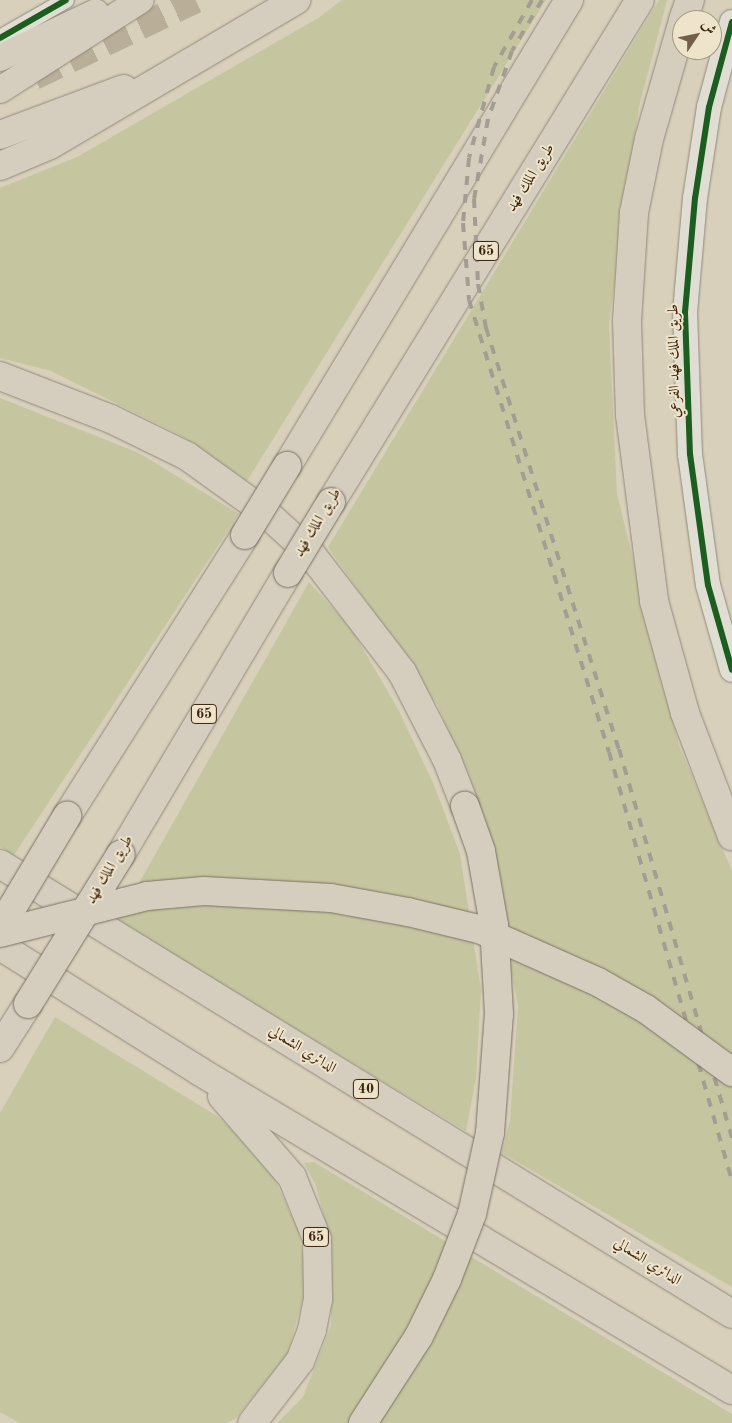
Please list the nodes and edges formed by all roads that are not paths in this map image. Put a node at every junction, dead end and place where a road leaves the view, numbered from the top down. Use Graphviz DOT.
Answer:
graph roads {
  1 [pos="66,0"];
  2 [pos="119,0"];
  3 [pos="141,0"];
  4 [pos="296,0"];
  5 [pos="569,0"];
  6 [pos="640,0"];
  7 [pos="732,22"];
  8 [pos="0,38"];
  9 [pos="0,58"];
  10 [pos="672,59"];
  11 [pos="151,86"];
  12 [pos="0,90"];
  13 [pos="0,135"];
  14 [pos="0,166"];
  15 [pos="0,376"];
  16 [pos="732,670"];
  17 [pos="732,836"];
  18 [pos="0,864"];
  19 [pos="0,928"];
  20 [pos="0,933"];
  21 [pos="0,946"];
  22 [pos="6,1038"];
  23 [pos="0,1054"];
  24 [pos="199,1071"];
  25 [pos="732,1072"];
  26 [pos="732,1314"];
  27 [pos="732,1390"];
  28 [pos="252,1423"];
  29 [pos="363,1423"];
  1 -- 8 [label="street"];
  2 -- 9 [label="main road"];
  3 -- 12 [label="main road"];
  4 -- 11 [label="highway"];
  5 -- 19 [label="highway, bridge"];
  6 -- 22 [label="highway, طريق الملك فهد / 65, bridge"];
  7 -- 16 [label="street, طريق الملك فهد الفرعي"];
  10 -- 17 [label="highway"];
  11 -- 13 [label="highway"];
  11 -- 14 [label="highway"];
  15 -- 29 [label="highway, bridge"];
  18 -- 26 [label="highway, الدائري الشمالي / 40"];
  20 -- 25 [label="highway, bridge"];
  21 -- 24 [label="highway"];
  22 -- 23 [label="highway, 65"];
  24 -- 27 [label="highway"];
  24 -- 28 [label="highway, 65"];
}
